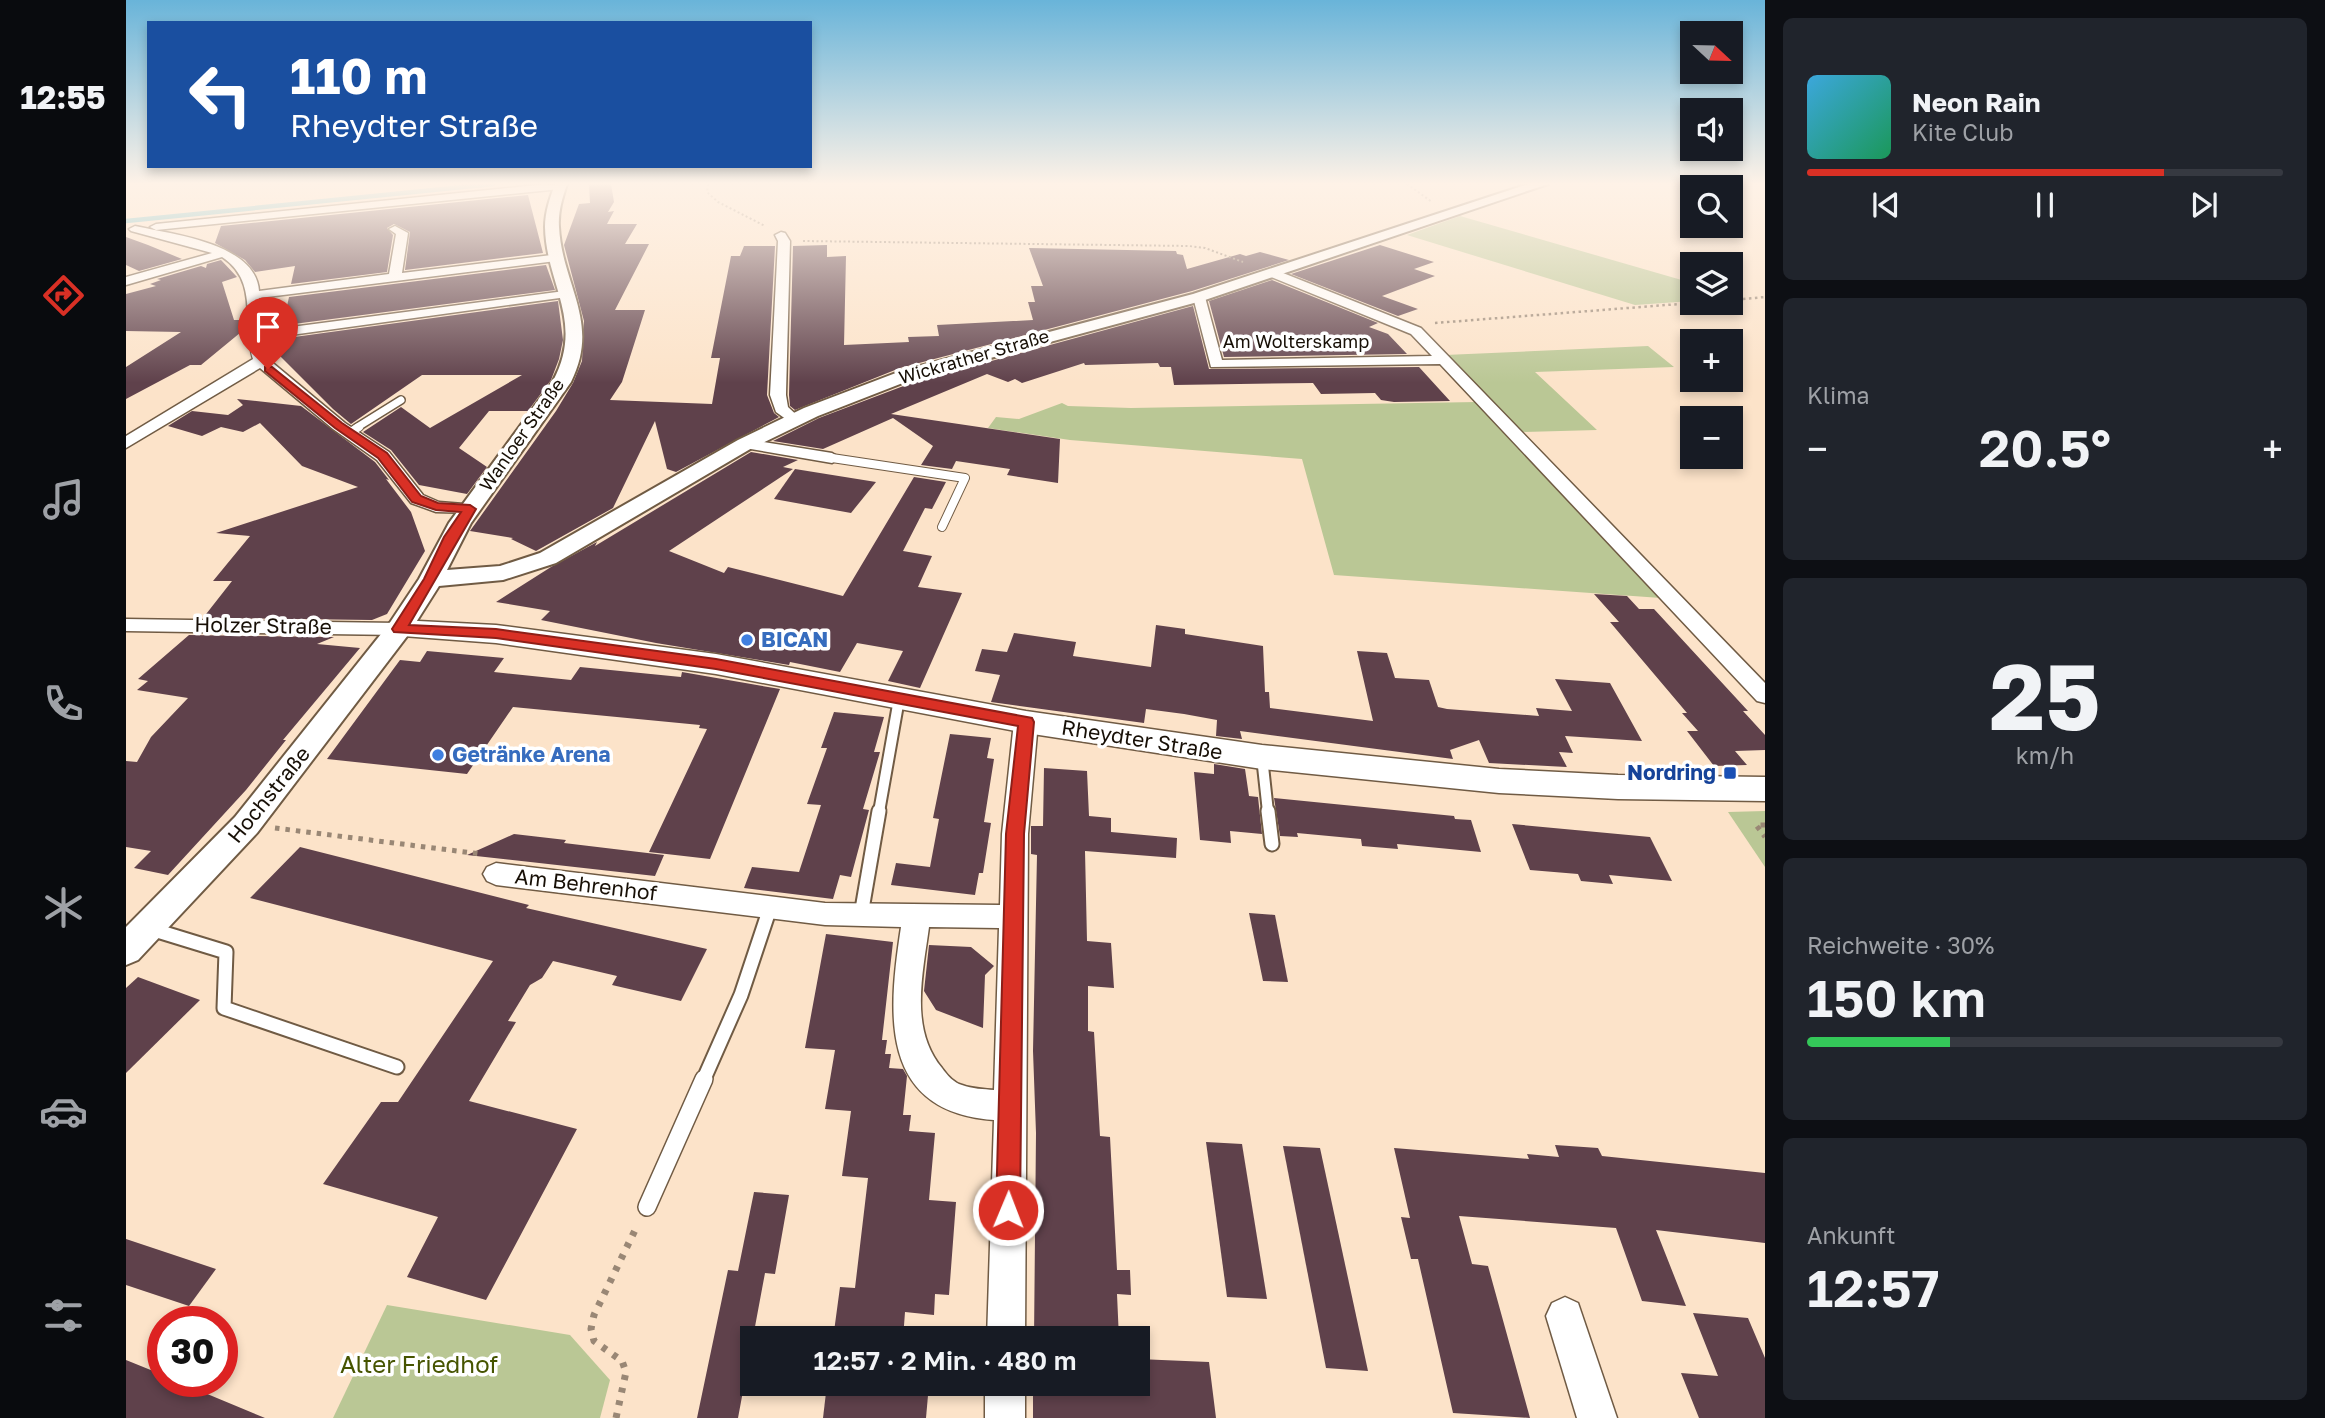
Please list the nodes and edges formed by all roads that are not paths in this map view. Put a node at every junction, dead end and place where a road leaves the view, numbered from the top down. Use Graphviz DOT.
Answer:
graph roads {
  1 [pos="216,250"];
  2 [pos="399,250"];
  3 [pos="555,250"];
  4 [pos="783,250"];
  5 [pos="1344,250"];
  6 [pos="224,253"];
  7 [pos="556,257"];
  8 [pos="1273,274"];
  9 [pos="395,276"];
  10 [pos="126,281"];
  11 [pos="567,293"];
  12 [pos="255,295"];
  13 [pos="1199,297"];
  14 [pos="255,336"];
  15 [pos="1443,360"];
  16 [pos="261,361"];
  17 [pos="401,400"];
  18 [pos="794,420"];
  19 [pos="349,433"];
  20 [pos="126,443"];
  21 [pos="745,444"];
  22 [pos="832,458"];
  23 [pos="470,509"];
  24 [pos="942,527"];
  25 [pos="431,579"];
  26 [pos="126,625"];
  27 [pos="399,629"];
  28 [pos="1765,696"];
  29 [pos="899,699"];
  30 [pos="1026,722"];
  31 [pos="1262,757"];
  32 [pos="1765,789"];
  33 [pos="1272,844"];
  34 [pos="496,874"];
  35 [pos="771,908"];
  36 [pos="861,915"];
  37 [pos="917,916"];
  38 [pos="1012,917"];
  39 [pos="148,928"];
  40 [pos="126,950"];
  41 [pos="397,1067"];
  42 [pos="1009,1106"];
  43 [pos="647,1207"];
  44 [pos="1565,1316"];
  45 [pos="1006,1326"];
  46 [pos="1005,1396"];
  47 [pos="1005,1418"];
  48 [pos="1597,1418"];
  1 -- 6 [label="street"];
  2 -- 9 [label="street"];
  3 -- 7 [label="street, Wanloer Straße"];
  4 -- 18 [label="street"];
  5 -- 8 [label="street, Wickrather Straße"];
  6 -- 10 [label="street"];
  6 -- 12 [label="street"];
  7 -- 9 [label="street"];
  7 -- 11 [label="street, Wanloer Straße"];
  8 -- 13 [label="street, Wickrather Straße"];
  8 -- 15 [label="street"];
  9 -- 12 [label="street"];
  11 -- 14 [label="street"];
  11 -- 23 [label="street, Wanloer Straße"];
  12 -- 14 [label="street"];
  13 -- 15 [label="street, Am Wolterskamp"];
  13 -- 18 [label="street, Wickrather Straße"];
  14 -- 16 [label="street"];
  15 -- 28 [label="street"];
  16 -- 19 [label="street"];
  16 -- 20 [label="street"];
  17 -- 19 [label="lane"];
  18 -- 21 [label="street, Wickrather Straße"];
  19 -- 23 [label="street"];
  21 -- 22 [label="street"];
  21 -- 25 [label="street, Wickrather Straße"];
  22 -- 24 [label="lane"];
  23 -- 25 [label="street, Wanloer Straße"];
  25 -- 27 [label="street, Wanloer Straße"];
  26 -- 27 [label="street, Holzer Straße"];
  27 -- 29 [label="main road, Rheydter Straße"];
  27 -- 39 [label="street, Hochstraße"];
  29 -- 30 [label="main road, Rheydter Straße"];
  29 -- 36 [label="lane"];
  30 -- 31 [label="main road, Rheydter Straße"];
  30 -- 38 [label="street"];
  31 -- 32 [label="main road, Rheydter Straße"];
  31 -- 33 [label="lane"];
  34 -- 35 [label="street, Am Behrenhof"];
  35 -- 36 [label="street, Am Behrenhof"];
  35 -- 43 [label="lane"];
  36 -- 37 [label="street, Am Behrenhof"];
  37 -- 38 [label="street, Am Behrenhof"];
  37 -- 42 [label="street"];
  38 -- 42 [label="street"];
  39 -- 40 [label="street, Hochstraße"];
  39 -- 41 [label="lane"];
  42 -- 45 [label="street"];
  44 -- 48 [label="street"];
  46 -- 47 [label="street"];
}
